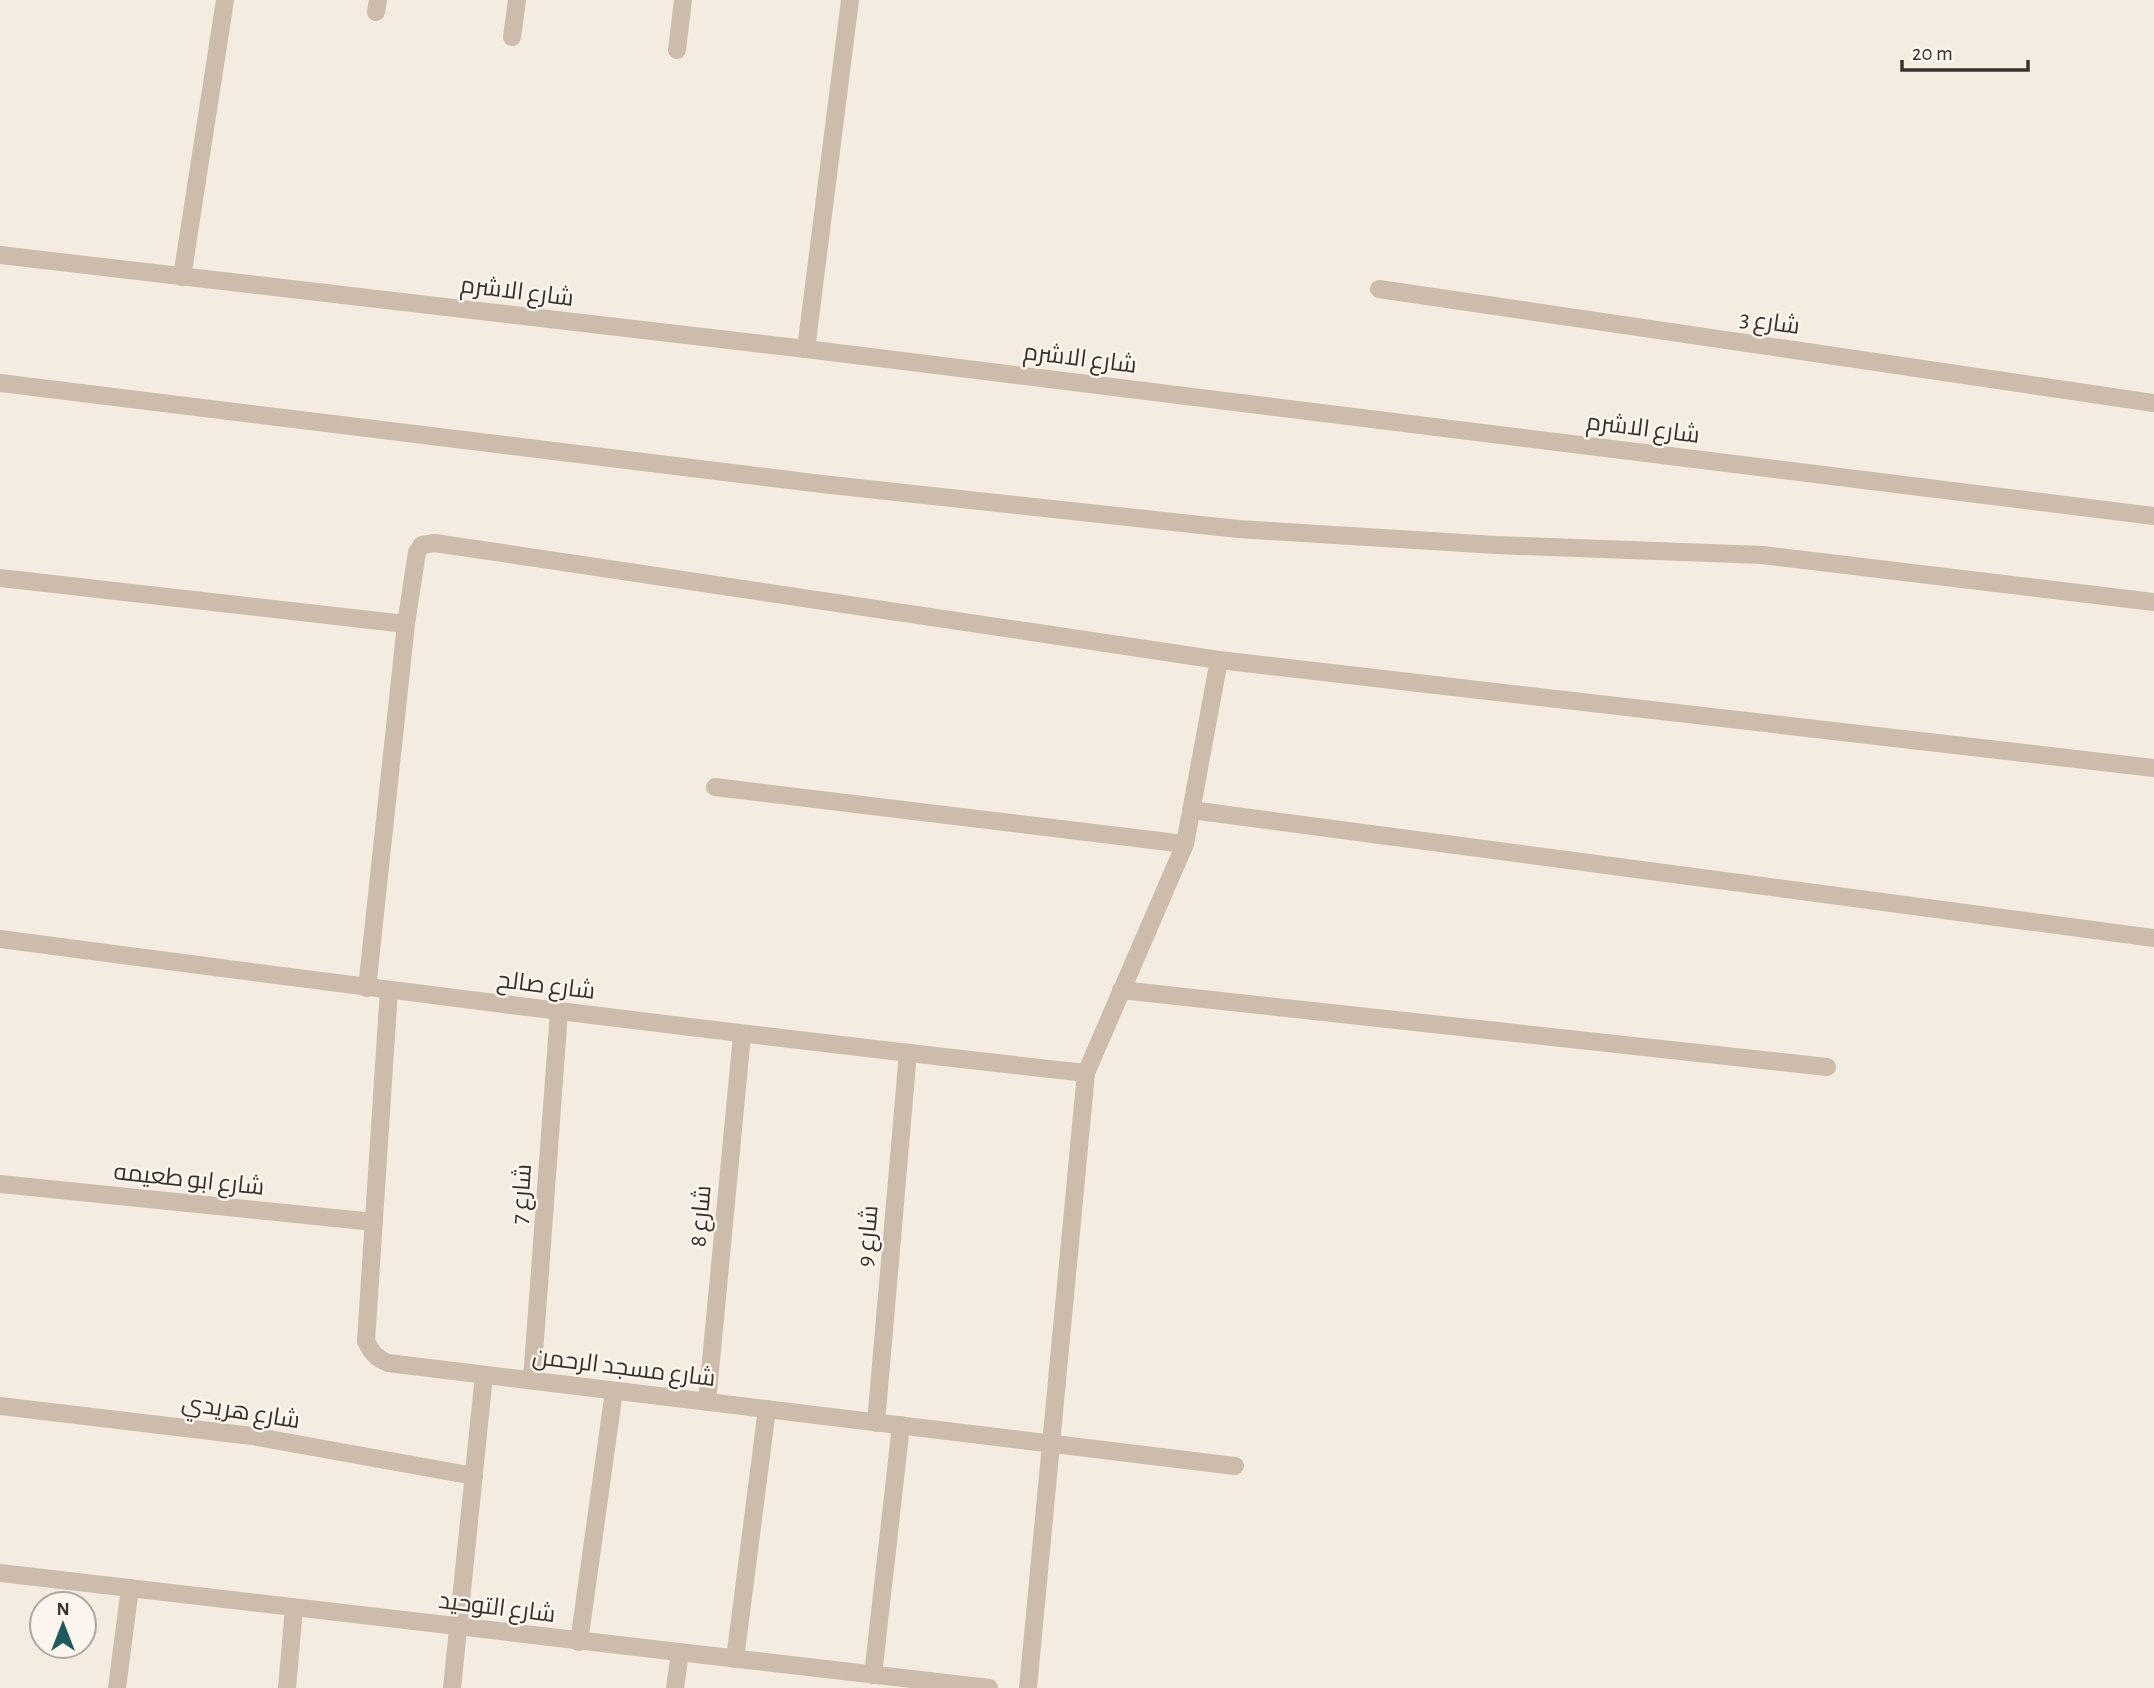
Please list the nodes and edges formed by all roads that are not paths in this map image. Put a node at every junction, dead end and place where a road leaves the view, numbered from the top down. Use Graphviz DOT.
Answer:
graph roads {
  1 [pos="225,0"];
  2 [pos="517,0"];
  3 [pos="683,0"];
  4 [pos="850,0"];
  5 [pos="512,37"];
  6 [pos="677,50"];
  7 [pos="0,255"];
  8 [pos="182,277"];
  9 [pos="1379,289"];
  10 [pos="806,349"];
  11 [pos="0,383"];
  12 [pos="2154,403"];
  13 [pos="2154,516"];
  14 [pos="0,578"];
  15 [pos="2154,602"];
  16 [pos="407,624"];
  17 [pos="1219,660"];
  18 [pos="2154,768"];
  19 [pos="715,787"];
  20 [pos="1191,810"];
  21 [pos="1185,844"];
  22 [pos="2154,938"];
  23 [pos="0,939"];
  24 [pos="367,988"];
  25 [pos="389,990"];
  26 [pos="1121,990"];
  27 [pos="559,1012"];
  28 [pos="742,1035"];
  29 [pos="908,1053"];
  30 [pos="1827,1067"];
  31 [pos="1086,1073"];
  32 [pos="0,1184"];
  33 [pos="374,1222"];
  34 [pos="484,1375"];
  35 [pos="532,1380"];
  36 [pos="614,1391"];
  37 [pos="707,1402"];
  38 [pos="0,1406"];
  39 [pos="766,1409"];
  40 [pos="876,1423"];
  41 [pos="901,1425"];
  42 [pos="1051,1443"];
  43 [pos="1235,1466"];
  44 [pos="474,1476"];
  45 [pos="0,1573"];
  46 [pos="130,1588"];
  47 [pos="294,1608"];
  48 [pos="458,1627"];
  49 [pos="579,1642"];
  50 [pos="680,1653"];
  51 [pos="735,1659"];
  52 [pos="864,1679"];
  53 [pos="117,1688"];
  54 [pos="287,1688"];
  55 [pos="452,1688"];
  56 [pos="675,1688"];
  57 [pos="989,1688"];
  58 [pos="1028,1688"];
  1 -- 8 [label="street"];
  2 -- 5 [label="street"];
  3 -- 6 [label="street"];
  4 -- 10 [label="street"];
  7 -- 8 [label="street, شارع الاشرم"];
  8 -- 10 [label="street, شارع الاشرم"];
  9 -- 12 [label="street, شارع 3"];
  10 -- 13 [label="street, شارع الاشرم"];
  11 -- 15 [label="street"];
  14 -- 16 [label="street"];
  16 -- 17 [label="street"];
  16 -- 24 [label="street"];
  17 -- 18 [label="street"];
  17 -- 20 [label="street"];
  19 -- 21 [label="street"];
  20 -- 21 [label="street"];
  20 -- 22 [label="street"];
  21 -- 26 [label="street"];
  23 -- 24 [label="street, شارع صالح"];
  24 -- 25 [label="street, شارع صالح"];
  25 -- 27 [label="street, شارع صالح"];
  25 -- 33 [label="street, شارع مسجد الرحمن"];
  26 -- 30 [label="street"];
  26 -- 31 [label="street"];
  27 -- 28 [label="street, شارع صالح"];
  27 -- 35 [label="street, شارع 7"];
  28 -- 29 [label="street, شارع صالح"];
  28 -- 37 [label="street, شارع 8"];
  29 -- 31 [label="street, شارع صالح"];
  29 -- 40 [label="street, شارع 9"];
  31 -- 42 [label="street"];
  32 -- 33 [label="street, شارع ابو طعيمه"];
  33 -- 34 [label="street, شارع مسجد الرحمن"];
  34 -- 35 [label="street, شارع مسجد الرحمن"];
  34 -- 44 [label="street"];
  35 -- 36 [label="street, شارع مسجد الرحمن"];
  36 -- 37 [label="street, شارع مسجد الرحمن"];
  36 -- 49 [label="street"];
  37 -- 39 [label="street, شارع مسجد الرحمن"];
  38 -- 44 [label="street, شارع هريدي"];
  39 -- 40 [label="street, شارع مسجد الرحمن"];
  39 -- 51 [label="street"];
  40 -- 41 [label="street, شارع مسجد الرحمن"];
  41 -- 42 [label="street, شارع مسجد الرحمن"];
  41 -- 52 [label="street"];
  42 -- 43 [label="street, شارع مسجد الرحمن"];
  42 -- 58 [label="street"];
  44 -- 48 [label="street"];
  45 -- 46 [label="street, شارع التوحيد"];
  46 -- 47 [label="street, شارع التوحيد"];
  46 -- 53 [label="street"];
  47 -- 48 [label="street, شارع التوحيد"];
  47 -- 54 [label="street"];
  48 -- 49 [label="street, شارع التوحيد"];
  48 -- 55 [label="street"];
  49 -- 50 [label="street, شارع التوحيد"];
  50 -- 51 [label="street, شارع التوحيد"];
  50 -- 56 [label="street"];
  51 -- 52 [label="street, شارع التوحيد"];
  52 -- 57 [label="street, شارع التوحيد"];
}
